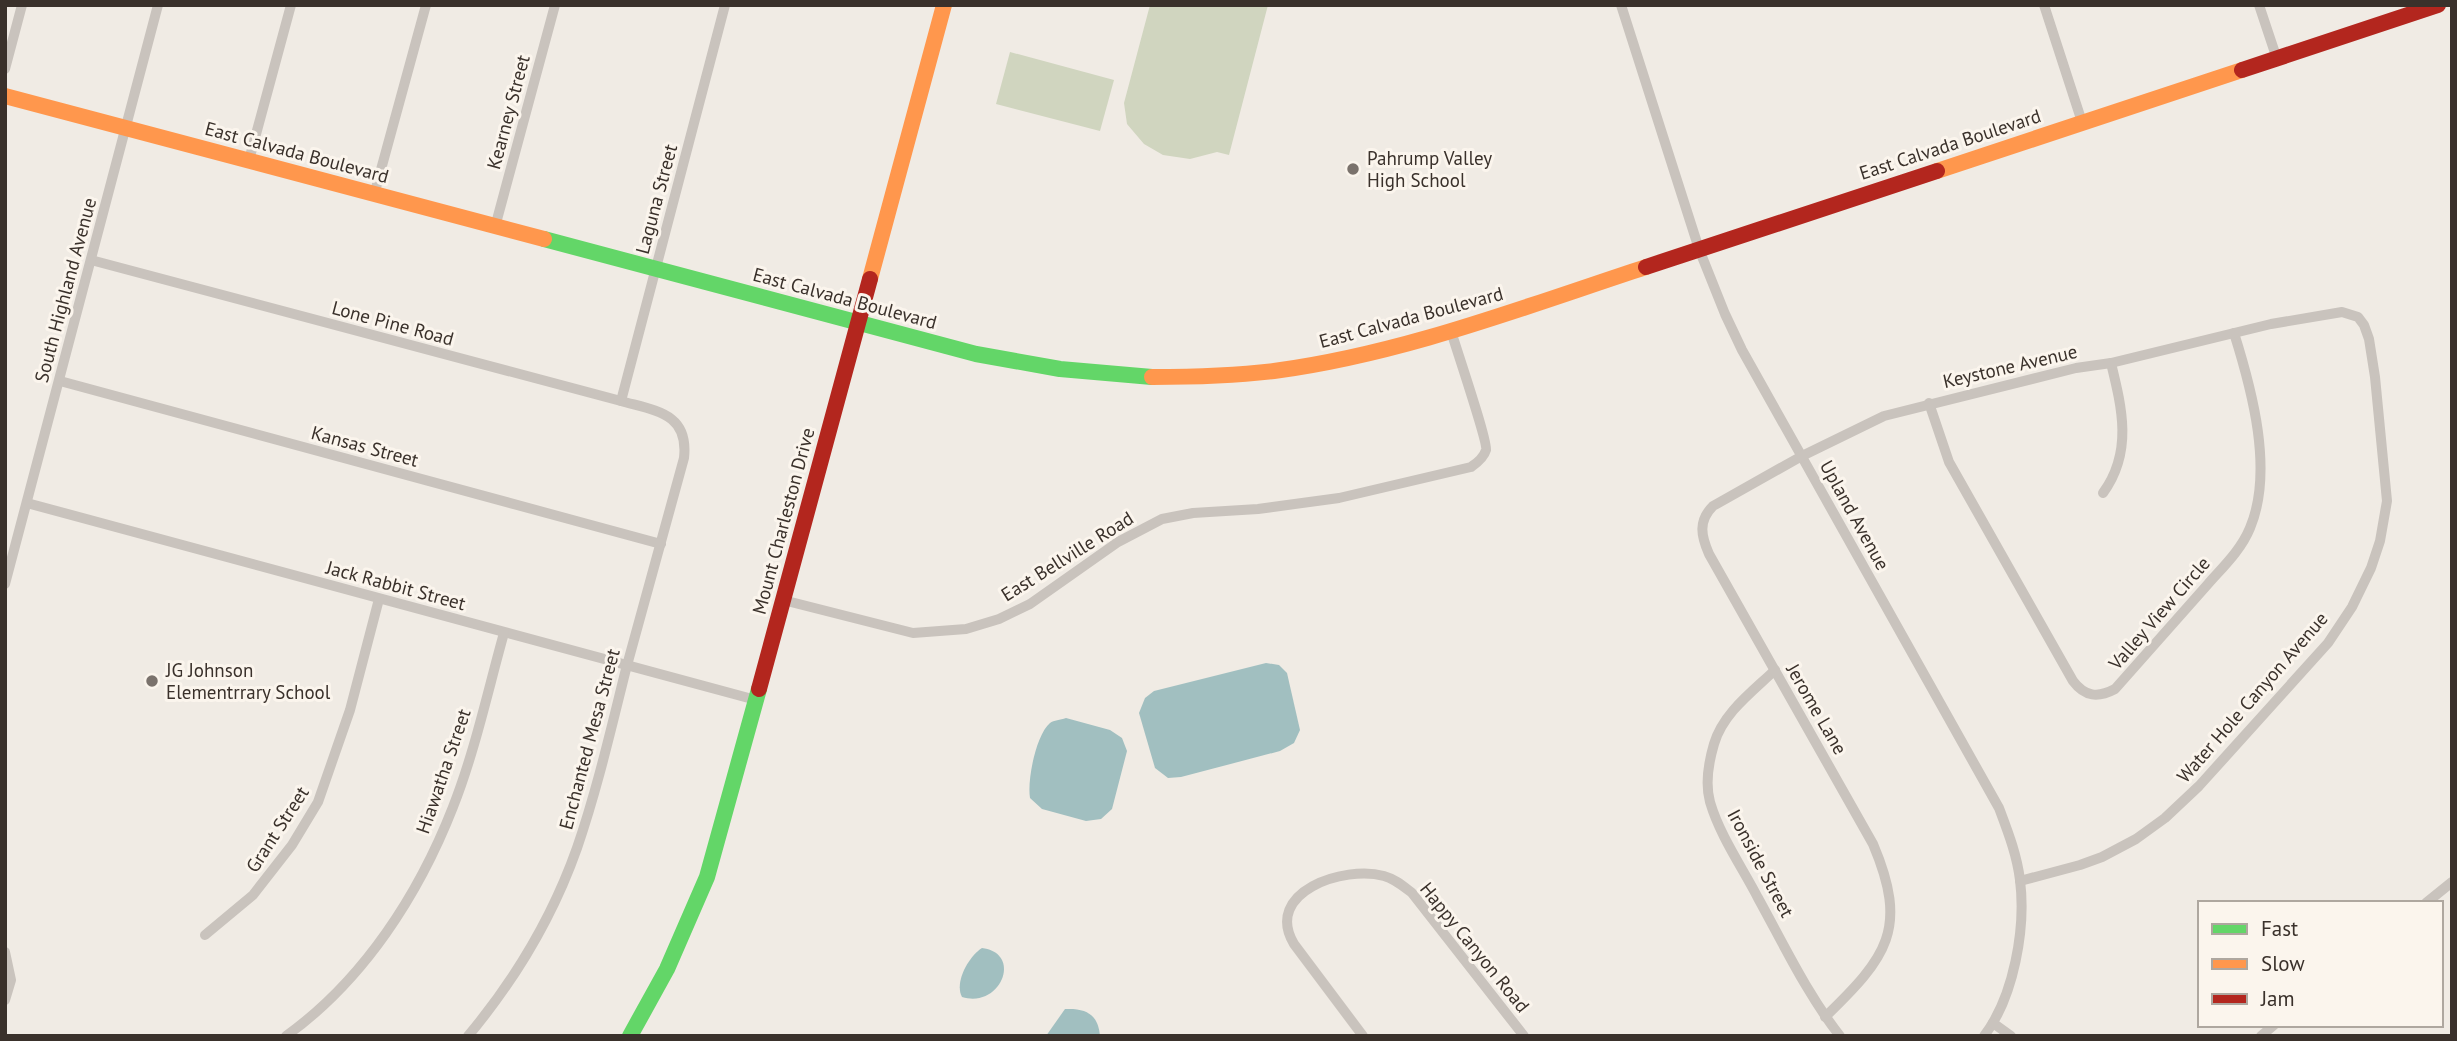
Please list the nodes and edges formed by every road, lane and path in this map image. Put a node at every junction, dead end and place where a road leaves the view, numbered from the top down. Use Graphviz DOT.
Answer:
graph roads {
  1 [pos="22,5"];
  2 [pos="158,5"];
  3 [pos="291,5"];
  4 [pos="426,5"];
  5 [pos="555,5"];
  6 [pos="725,5"];
  7 [pos="944,5"];
  8 [pos="1621,5"];
  9 [pos="2044,5"];
  10 [pos="2259,5"];
  11 [pos="2438,5"];
  12 [pos="2277,60"];
  13 [pos="5,69"];
  14 [pos="5,96"];
  15 [pos="2082,122"];
  16 [pos="126,126"];
  17 [pos="249,159"];
  18 [pos="374,194"];
  19 [pos="495,227"];
  20 [pos="1699,249"];
  21 [pos="91,260"];
  22 [pos="656,270"];
  23 [pos="857,324"];
  24 [pos="1451,331"];
  25 [pos="2234,333"];
  26 [pos="2111,363"];
  27 [pos="60,381"];
  28 [pos="621,401"];
  29 [pos="1930,403"];
  30 [pos="681,428"];
  31 [pos="1802,456"];
  32 [pos="2103,493"];
  33 [pos="27,503"];
  34 [pos="661,544"];
  35 [pos="5,584"];
  36 [pos="379,599"];
  37 [pos="783,600"];
  38 [pos="504,633"];
  39 [pos="627,665"];
  40 [pos="1774,670"];
  41 [pos="756,700"];
  42 [pos="2020,881"];
  43 [pos="2452,882"];
  44 [pos="2428,901"];
  45 [pos="205,935"];
  46 [pos="5,952"];
  47 [pos="5,1000"];
  48 [pos="1825,1017"];
  49 [pos="1993,1023"];
  50 [pos="286,1036"];
  51 [pos="468,1036"];
  52 [pos="630,1036"];
  53 [pos="1363,1036"];
  54 [pos="1524,1036"];
  55 [pos="1840,1036"];
  56 [pos="1984,1036"];
  57 [pos="2011,1036"];
  1 -- 13 [label="street"];
  2 -- 16 [label="street, South Highland Avenue"];
  3 -- 17 [label="street"];
  4 -- 18 [label="street"];
  5 -- 19 [label="street, Kearney Street"];
  6 -- 22 [label="street, Laguna Street"];
  7 -- 23 [label="main road, Mount Charleston Drive"];
  8 -- 20 [label="street, Upland Avenue"];
  9 -- 15 [label="street"];
  10 -- 12 [label="street"];
  11 -- 12 [label="main road, East Calvada Boulevard"];
  12 -- 15 [label="main road, East Calvada Boulevard"];
  14 -- 16 [label="main road, East Calvada Boulevard"];
  15 -- 20 [label="main road, East Calvada Boulevard"];
  16 -- 17 [label="main road, East Calvada Boulevard"];
  16 -- 21 [label="street, South Highland Avenue"];
  17 -- 18 [label="main road, East Calvada Boulevard"];
  18 -- 19 [label="main road, East Calvada Boulevard"];
  19 -- 22 [label="main road, East Calvada Boulevard"];
  20 -- 24 [label="main road, East Calvada Boulevard"];
  20 -- 31 [label="street, Upland Avenue"];
  21 -- 27 [label="street, South Highland Avenue"];
  21 -- 28 [label="street, Lone Pine Road"];
  22 -- 23 [label="main road, East Calvada Boulevard"];
  22 -- 28 [label="street, Laguna Street"];
  23 -- 24 [label="main road, East Calvada Boulevard"];
  23 -- 37 [label="main road, Mount Charleston Drive"];
  24 -- 37 [label="street, East Bellville Road"];
  25 -- 26 [label="street, Keystone Avenue"];
  25 -- 29 [label="street, Valley View Circle"];
  25 -- 42 [label="street, Water Hole Canyon Avenue"];
  26 -- 29 [label="street, Keystone Avenue"];
  26 -- 32 [label="street"];
  27 -- 33 [label="street, South Highland Avenue"];
  27 -- 34 [label="street, Kansas Street"];
  28 -- 30 [label="street, Lone Pine Road"];
  29 -- 31 [label="street, Keystone Avenue"];
  30 -- 34 [label="street, Enchanted Mesa Street"];
  31 -- 40 [label="street, Jerome Lane"];
  31 -- 42 [label="street, Upland Avenue"];
  33 -- 35 [label="street, South Highland Avenue"];
  33 -- 36 [label="street, Jack Rabbit Street"];
  34 -- 39 [label="street, Enchanted Mesa Street"];
  36 -- 38 [label="street, Jack Rabbit Street"];
  36 -- 45 [label="street, Grant Street"];
  37 -- 41 [label="main road, Mount Charleston Drive"];
  38 -- 39 [label="street, Jack Rabbit Street"];
  38 -- 50 [label="street, Hiawatha Street"];
  39 -- 41 [label="street, Jack Rabbit Street"];
  39 -- 51 [label="street, Enchanted Mesa Street"];
  40 -- 48 [label="street, Jerome Lane"];
  40 -- 48 [label="street, Ironside Street"];
  41 -- 52 [label="main road, Mount Charleston Drive"];
  42 -- 49 [label="street, Upland Avenue"];
  43 -- 44 [label="street"];
  46 -- 47 [label="street"];
  48 -- 55 [label="street, Ironside Street"];
  49 -- 56 [label="street, Upland Avenue"];
  49 -- 57 [label="street"];
  53 -- 54 [label="street, Happy Canyon Road"];
}
